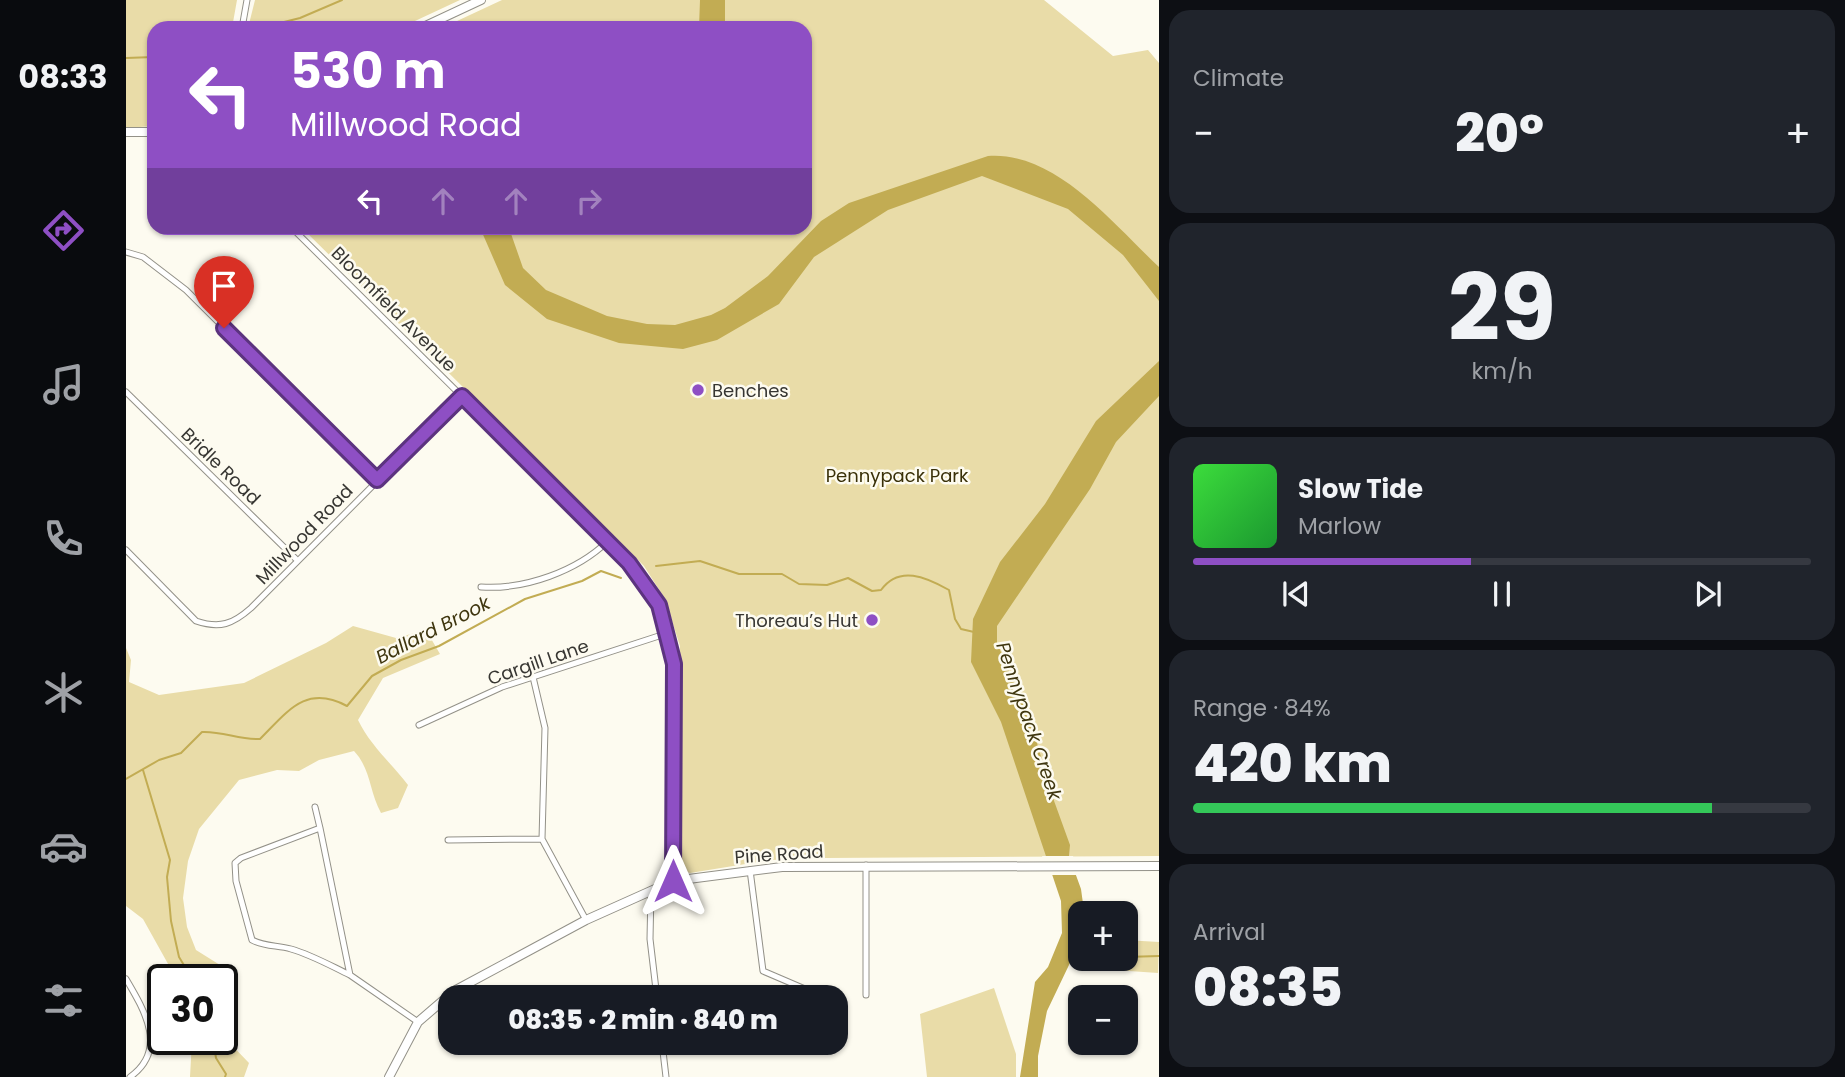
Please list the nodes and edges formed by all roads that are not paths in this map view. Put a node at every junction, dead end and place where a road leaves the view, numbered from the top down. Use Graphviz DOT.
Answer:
graph roads {
  1 [pos="247,0"];
  2 [pos="481,0"];
  3 [pos="243,21"];
  4 [pos="436,21"];
  5 [pos="126,132"];
  6 [pos="147,132"];
  7 [pos="299,235"];
  8 [pos="126,252"];
  9 [pos="126,392"];
  10 [pos="462,396"];
  11 [pos="377,480"];
  12 [pos="608,541"];
  13 [pos="126,550"];
  14 [pos="297,559"];
  15 [pos="481,587"];
  16 [pos="668,633"];
  17 [pos="533,677"];
  18 [pos="419,725"];
  19 [pos="315,807"];
  20 [pos="320,828"];
  21 [pos="542,839"];
  22 [pos="448,840"];
  23 [pos="866,865"];
  24 [pos="1159,866"];
  25 [pos="750,870"];
  26 [pos="673,881"];
  27 [pos="651,890"];
  28 [pos="586,920"];
  29 [pos="350,975"];
  30 [pos="126,979"];
  31 [pos="655,985"];
  32 [pos="796,985"];
  33 [pos="866,995"];
  34 [pos="418,1022"];
  35 [pos="663,1055"];
  36 [pos="130,1077"];
  37 [pos="389,1077"];
  38 [pos="666,1077"];
  1 -- 3 [label="street"];
  2 -- 4 [label="street"];
  5 -- 6 [label="street"];
  7 -- 10 [label="street, Bloomfield Avenue"];
  8 -- 11 [label="street"];
  9 -- 14 [label="street, Bridle Road"];
  10 -- 11 [label="street, Millwood Road"];
  10 -- 12 [label="street, Bloomfield Avenue"];
  11 -- 14 [label="street, Millwood Road"];
  12 -- 15 [label="street"];
  12 -- 16 [label="street, Bloomfield Avenue"];
  13 -- 14 [label="street, Millwood Road"];
  16 -- 17 [label="street, Cargill Lane"];
  16 -- 26 [label="street, Bloomfield Avenue"];
  17 -- 18 [label="street, Cargill Lane"];
  17 -- 21 [label="street"];
  19 -- 20 [label="street"];
  20 -- 29 [label="street"];
  20 -- 29 [label="street"];
  21 -- 22 [label="street"];
  21 -- 28 [label="street"];
  23 -- 24 [label="street, Pine Road"];
  23 -- 25 [label="street, Pine Road"];
  23 -- 33 [label="street"];
  25 -- 26 [label="street, Pine Road"];
  25 -- 32 [label="street"];
  26 -- 27 [label="street, Pine Road"];
  27 -- 28 [label="street, Pine Road"];
  27 -- 31 [label="street"];
  28 -- 34 [label="street, Pine Road"];
  29 -- 34 [label="street"];
  30 -- 36 [label="street"];
  34 -- 37 [label="street, Pine Road"];
  35 -- 38 [label="street"];
}
